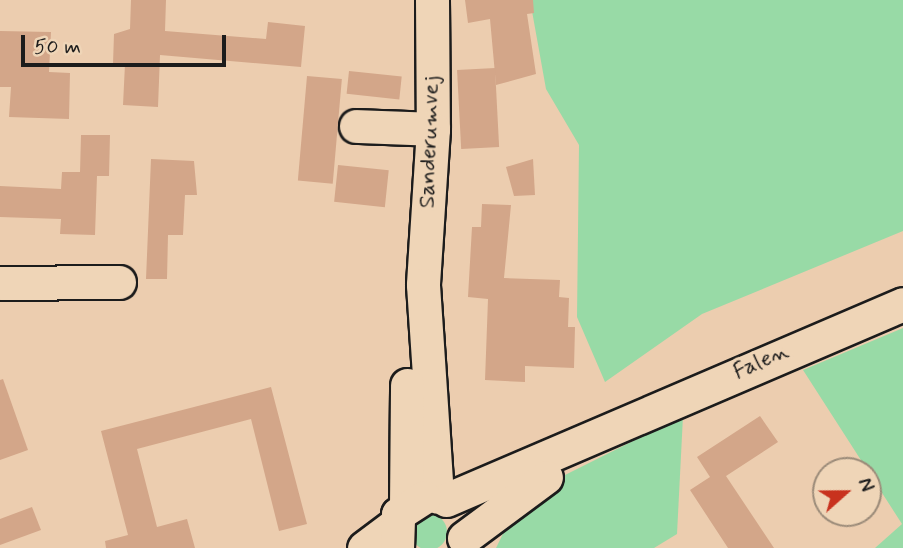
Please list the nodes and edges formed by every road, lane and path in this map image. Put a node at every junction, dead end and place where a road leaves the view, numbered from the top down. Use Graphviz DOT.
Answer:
graph roads {
  1 [pos="432,0"];
  2 [pos="356,126"];
  3 [pos="433,129"];
  4 [pos="119,282"];
  5 [pos="0,283"];
  6 [pos="903,304"];
  7 [pos="623,428"];
  8 [pos="416,515"];
  9 [pos="463,543"];
  10 [pos="364,548"];
  1 -- 3 [label="street, Sanderumvej"];
  2 -- 3 [label="street"];
  3 -- 8 [label="street, Sanderumvej"];
  4 -- 5 [label="street"];
  6 -- 7 [label="street, Falen"];
  7 -- 8 [label="street, Falen"];
  7 -- 9 [label="street, Falen"];
  8 -- 9 [label="street"];
  8 -- 10 [label="street, Falen"];
}
